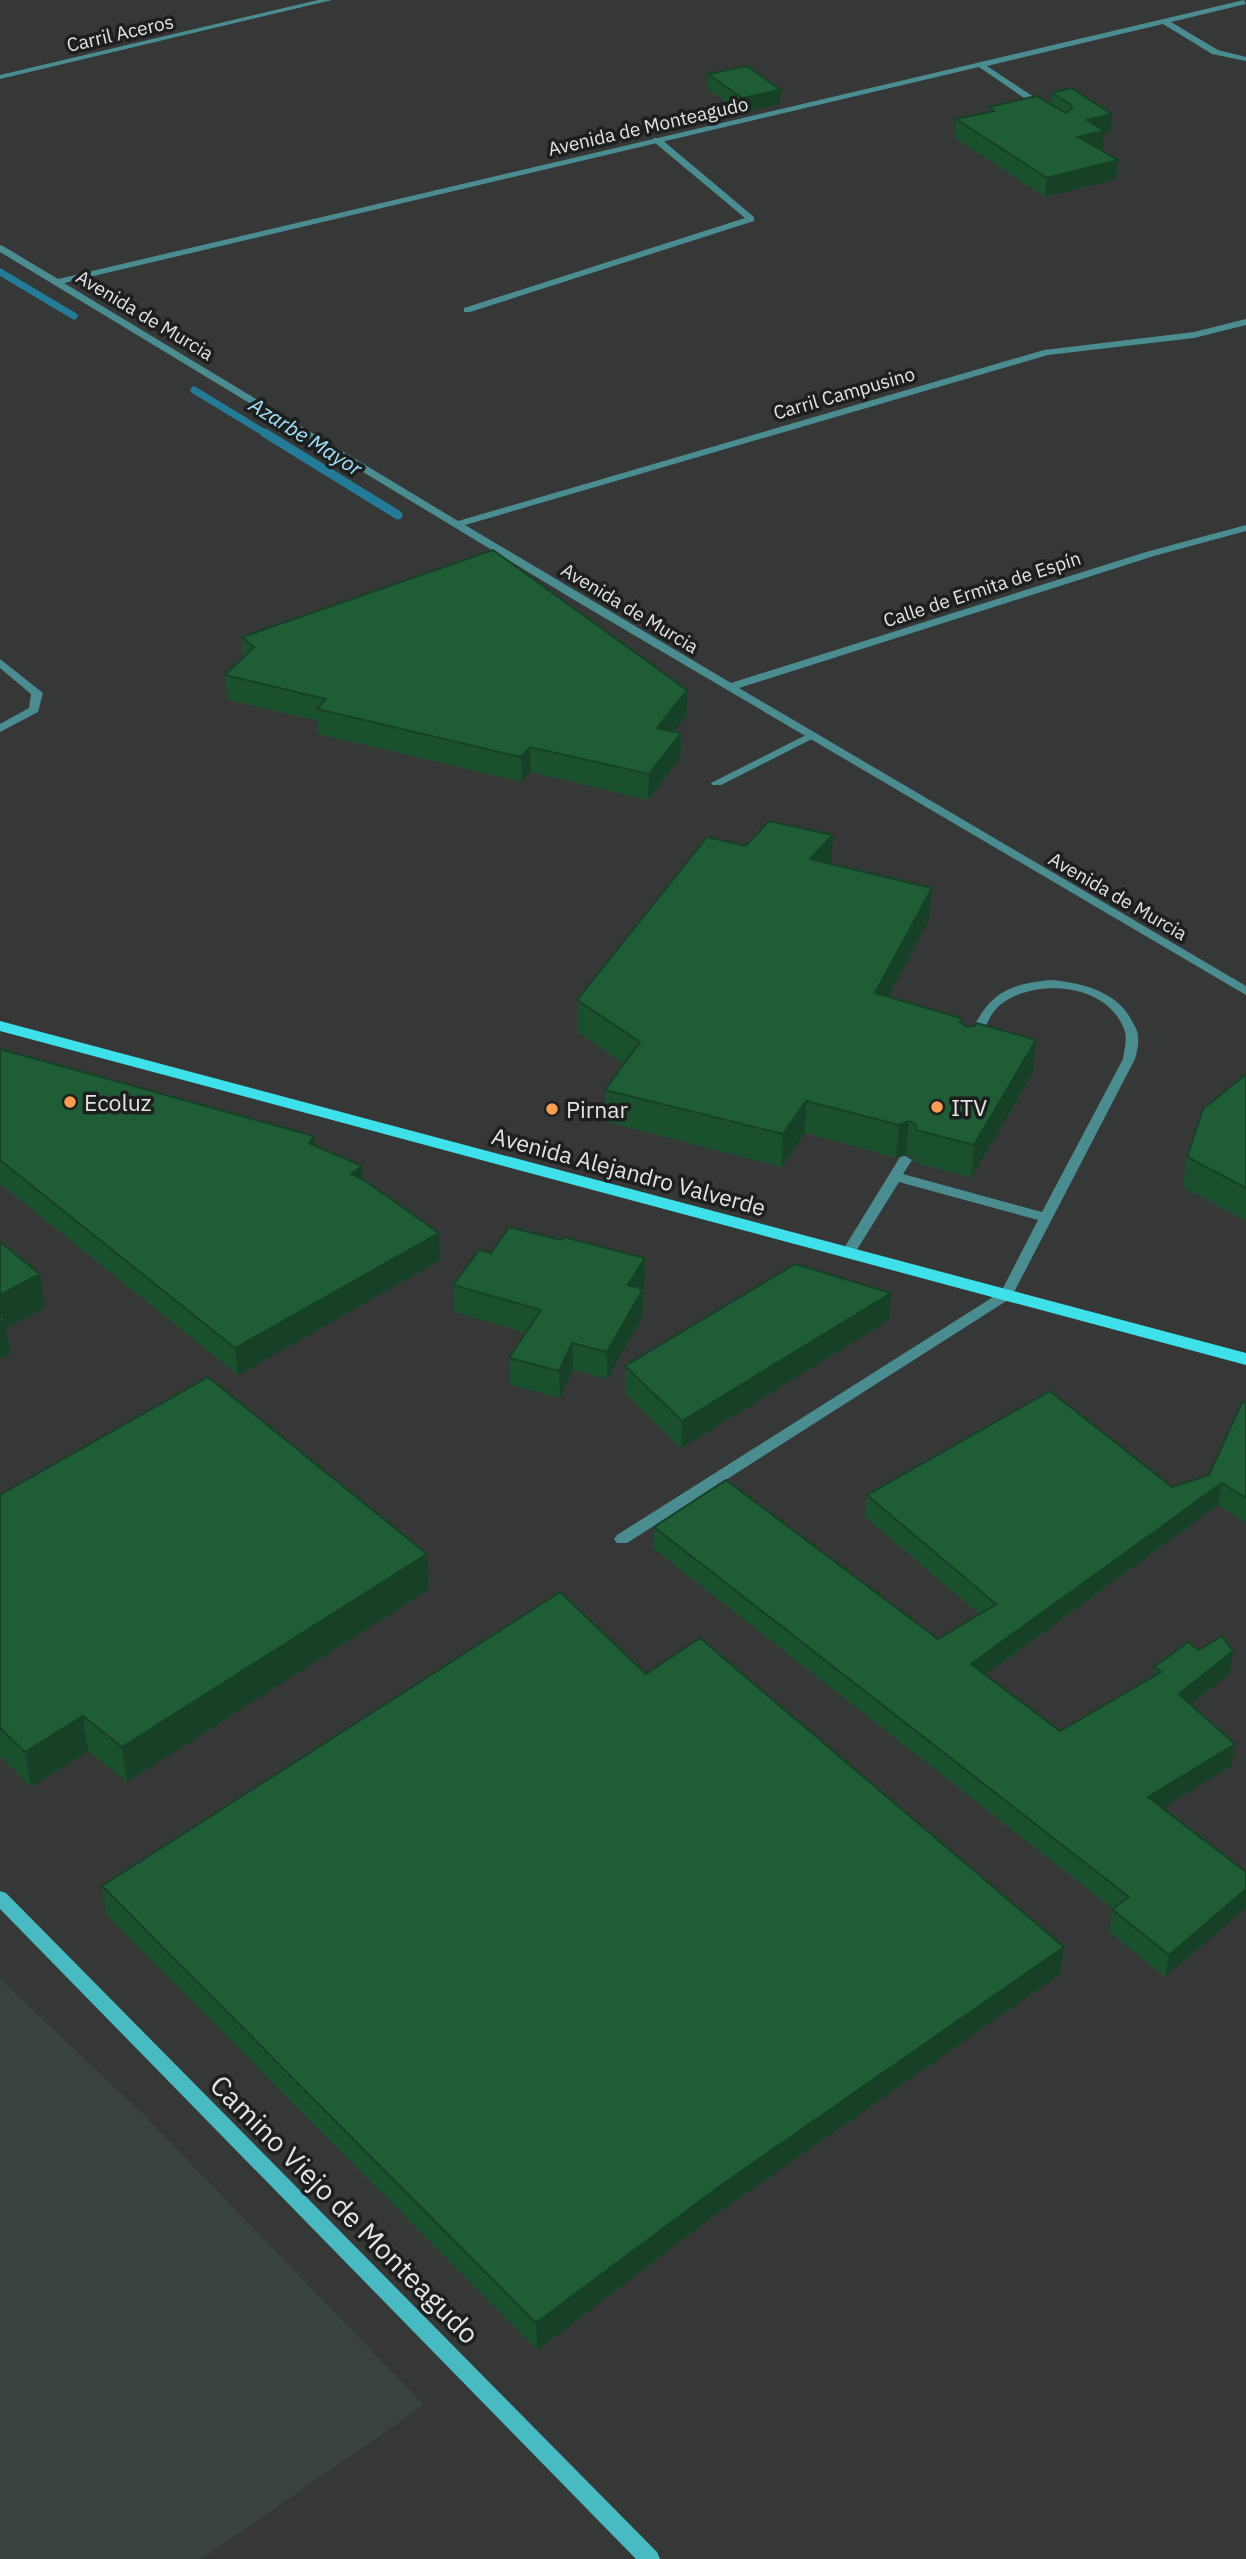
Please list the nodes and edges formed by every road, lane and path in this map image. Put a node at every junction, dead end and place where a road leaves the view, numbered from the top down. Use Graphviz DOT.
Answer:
graph roads {
  1 [pos="328,0"];
  2 [pos="1246,2"];
  3 [pos="1164,21"];
  4 [pos="1246,59"];
  5 [pos="979,64"];
  6 [pos="0,77"];
  7 [pos="1035,108"];
  8 [pos="1023,111"];
  9 [pos="1048,116"];
  10 [pos="657,139"];
  11 [pos="0,247"];
  12 [pos="57,282"];
  13 [pos="467,310"];
  14 [pos="1246,321"];
  15 [pos="457,524"];
  16 [pos="1246,528"];
  17 [pos="0,662"];
  18 [pos="729,687"];
  19 [pos="0,729"];
  20 [pos="812,735"];
  21 [pos="717,783"];
  22 [pos="1246,991"];
  23 [pos="0,1026"];
  24 [pos="966,1052"];
  25 [pos="905,1160"];
  26 [pos="894,1176"];
  27 [pos="1047,1218"];
  28 [pos="848,1253"];
  29 [pos="1006,1295"];
  30 [pos="1246,1359"];
  31 [pos="622,1539"];
  32 [pos="0,1898"];
  33 [pos="650,2559"];
  1 -- 6 [label="street, Carril Aceros"];
  2 -- 3 [label="street, Avenida de Monteagudo"];
  3 -- 4 [label="street"];
  3 -- 5 [label="street, Avenida de Monteagudo"];
  5 -- 7 [label="street"];
  5 -- 10 [label="street, Avenida de Monteagudo"];
  7 -- 8 [label="street"];
  7 -- 9 [label="street"];
  10 -- 12 [label="street, Avenida de Monteagudo"];
  10 -- 13 [label="street"];
  11 -- 12 [label="street, Avenida de Murcia"];
  12 -- 15 [label="street, Avenida de Murcia"];
  14 -- 15 [label="street, Carril Campusino"];
  15 -- 18 [label="street, Avenida de Murcia"];
  16 -- 18 [label="street, Calle de Ermita de Espín"];
  17 -- 19 [label="street"];
  18 -- 20 [label="street, Avenida de Murcia"];
  20 -- 21 [label="street"];
  20 -- 22 [label="street, Avenida de Murcia"];
  23 -- 28 [label="main road, Avenida Alejandro Valverde"];
  24 -- 27 [label="street"];
  25 -- 26 [label="street"];
  26 -- 27 [label="street"];
  26 -- 28 [label="street"];
  27 -- 29 [label="street"];
  28 -- 29 [label="main road, Avenida Alejandro Valverde"];
  29 -- 30 [label="main road, Avenida Alejandro Valverde"];
  29 -- 31 [label="street"];
  32 -- 33 [label="street, Camino Viejo de Monteagudo"];
}
